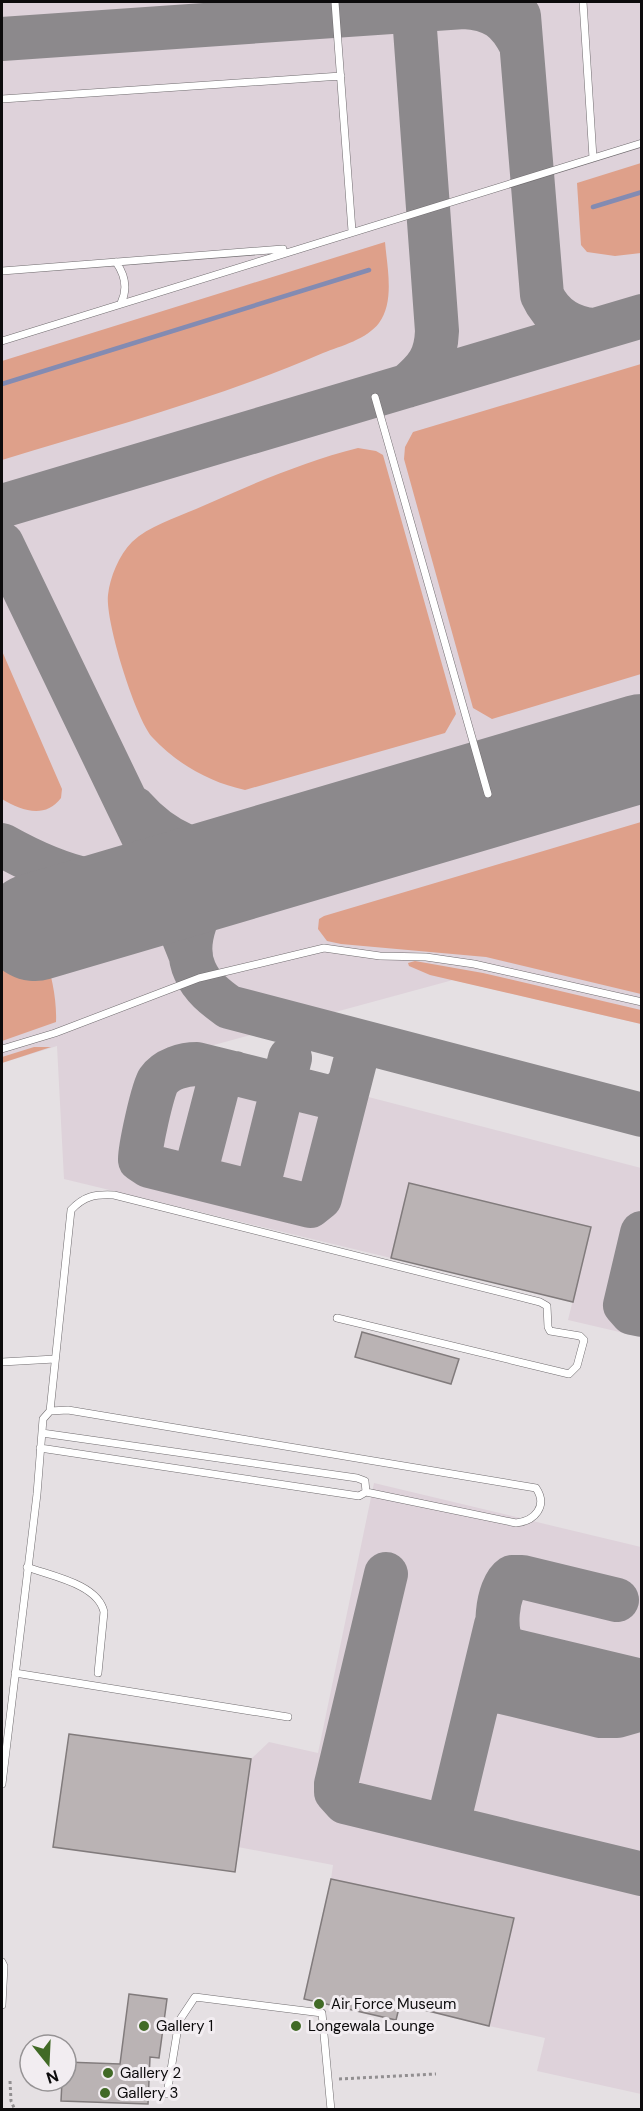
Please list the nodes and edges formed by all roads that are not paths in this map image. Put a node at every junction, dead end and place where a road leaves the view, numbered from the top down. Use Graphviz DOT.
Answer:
graph roads {
  1 [pos="336,2"];
  2 [pos="583,2"];
  3 [pos="341,76"];
  4 [pos="2,99"];
  5 [pos="642,143"];
  6 [pos="594,158"];
  7 [pos="352,231"];
  8 [pos="297,248"];
  9 [pos="116,262"];
  10 [pos="2,271"];
  11 [pos="122,303"];
  12 [pos="2,341"];
  13 [pos="375,397"];
  14 [pos="488,794"];
  15 [pos="642,1002"];
  16 [pos="2,1049"];
  17 [pos="337,1318"];
  18 [pos="55,1359"];
  19 [pos="2,1362"];
  20 [pos="50,1412"];
  21 [pos="42,1433"];
  22 [pos="40,1448"];
  23 [pos="366,1492"];
  24 [pos="27,1567"];
  25 [pos="15,1673"];
  26 [pos="98,1673"];
  27 [pos="288,1717"];
  28 [pos="2,1784"];
  29 [pos="2,1962"];
  30 [pos="2,2005"];
  31 [pos="167,2094"];
  32 [pos="331,2109"];
  1 -- 3 [label="lane"];
  2 -- 6 [label="lane"];
  3 -- 4 [label="lane"];
  3 -- 7 [label="lane"];
  5 -- 6 [label="lane"];
  6 -- 7 [label="lane"];
  7 -- 8 [label="lane"];
  8 -- 9 [label="lane"];
  8 -- 11 [label="lane"];
  9 -- 10 [label="lane"];
  9 -- 11 [label="lane"];
  11 -- 12 [label="lane"];
  13 -- 14 [label="lane"];
  15 -- 16 [label="lane"];
  17 -- 18 [label="lane"];
  18 -- 19 [label="lane"];
  18 -- 20 [label="lane"];
  20 -- 21 [label="lane"];
  20 -- 23 [label="lane"];
  21 -- 22 [label="lane"];
  21 -- 23 [label="lane"];
  22 -- 23 [label="lane"];
  22 -- 24 [label="lane"];
  24 -- 25 [label="lane"];
  24 -- 26 [label="lane"];
  25 -- 27 [label="lane"];
  25 -- 28 [label="lane"];
  29 -- 30 [label="lane"];
  31 -- 32 [label="lane"];
}
